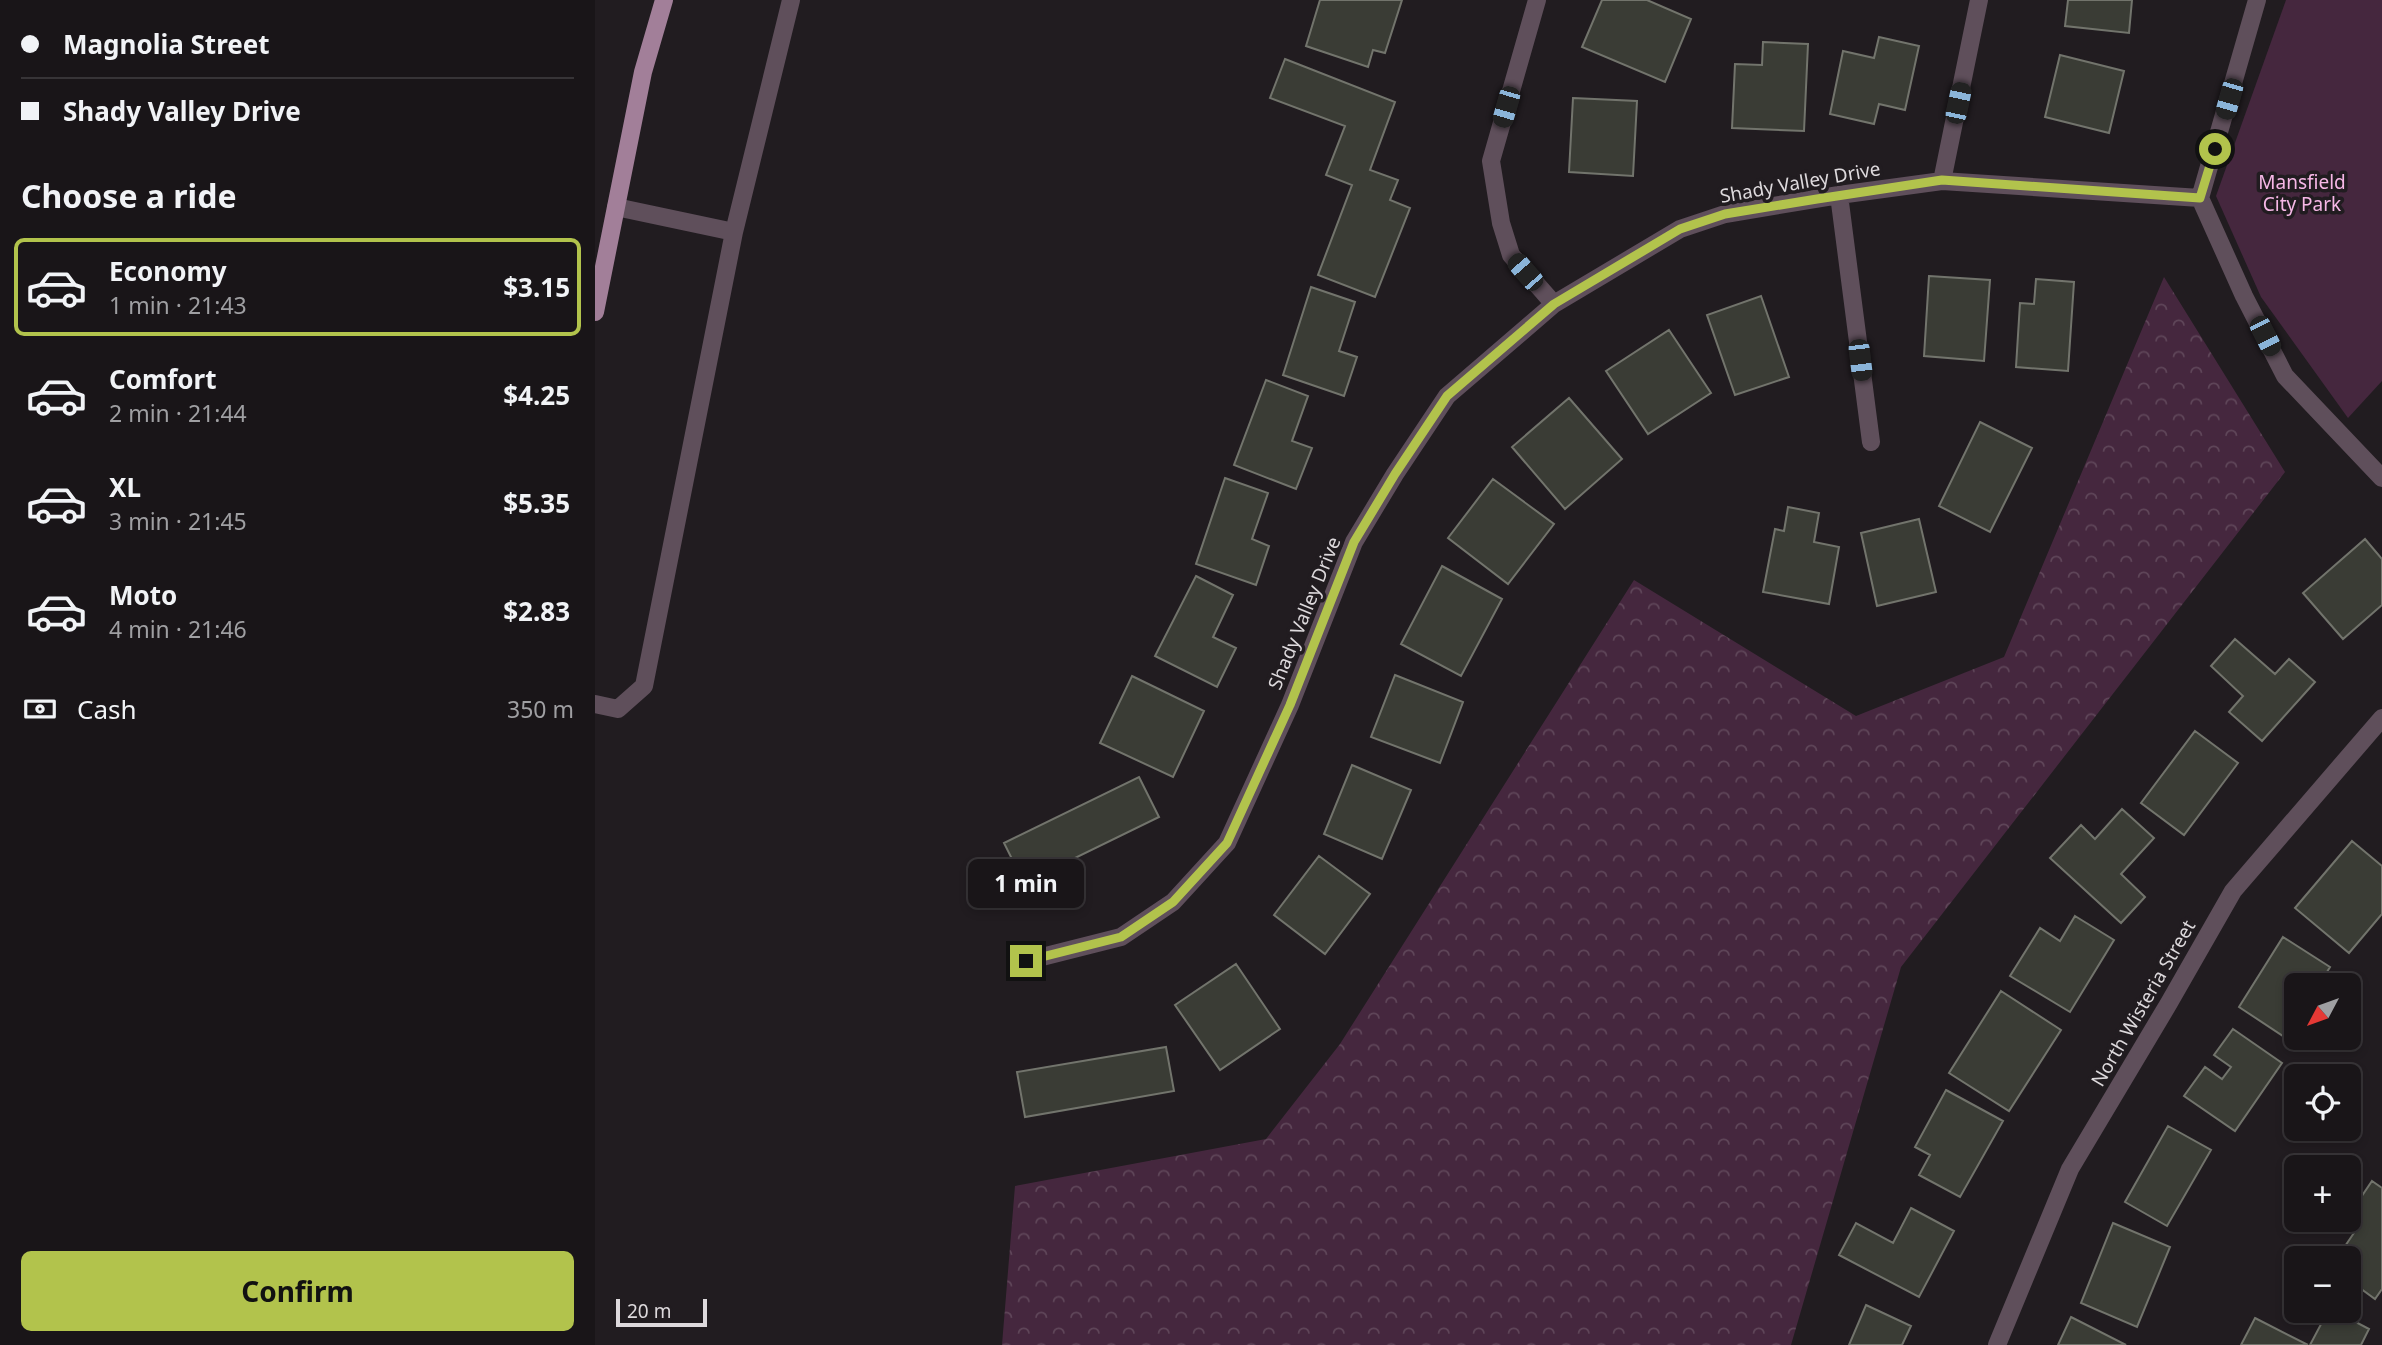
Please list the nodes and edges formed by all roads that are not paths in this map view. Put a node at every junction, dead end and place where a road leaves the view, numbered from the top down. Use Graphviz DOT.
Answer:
graph roads {
  1 [pos="664,0"];
  2 [pos="791,0"];
  3 [pos="1537,0"];
  4 [pos="1979,0"];
  5 [pos="2257,0"];
  6 [pos="1942,180"];
  7 [pos="1839,195"];
  8 [pos="2200,198"];
  9 [pos="616,206"];
  10 [pos="734,232"];
  11 [pos="1554,304"];
  12 [pos="595,312"];
  13 [pos="1871,442"];
  14 [pos="2382,478"];
  15 [pos="595,704"];
  16 [pos="2382,718"];
  17 [pos="1026,961"];
  18 [pos="1997,1345"];
  1 -- 9 [label="main road"];
  2 -- 10 [label="street"];
  3 -- 11 [label="street"];
  4 -- 6 [label="street"];
  5 -- 8 [label="street"];
  6 -- 7 [label="street, Shady Valley Drive"];
  6 -- 8 [label="street, Shady Valley Drive"];
  7 -- 11 [label="street, Shady Valley Drive"];
  7 -- 13 [label="street"];
  8 -- 14 [label="street"];
  9 -- 10 [label="street"];
  9 -- 12 [label="main road"];
  10 -- 15 [label="street"];
  11 -- 17 [label="street, Shady Valley Drive"];
  16 -- 18 [label="street, North Wisteria Street"];
}
